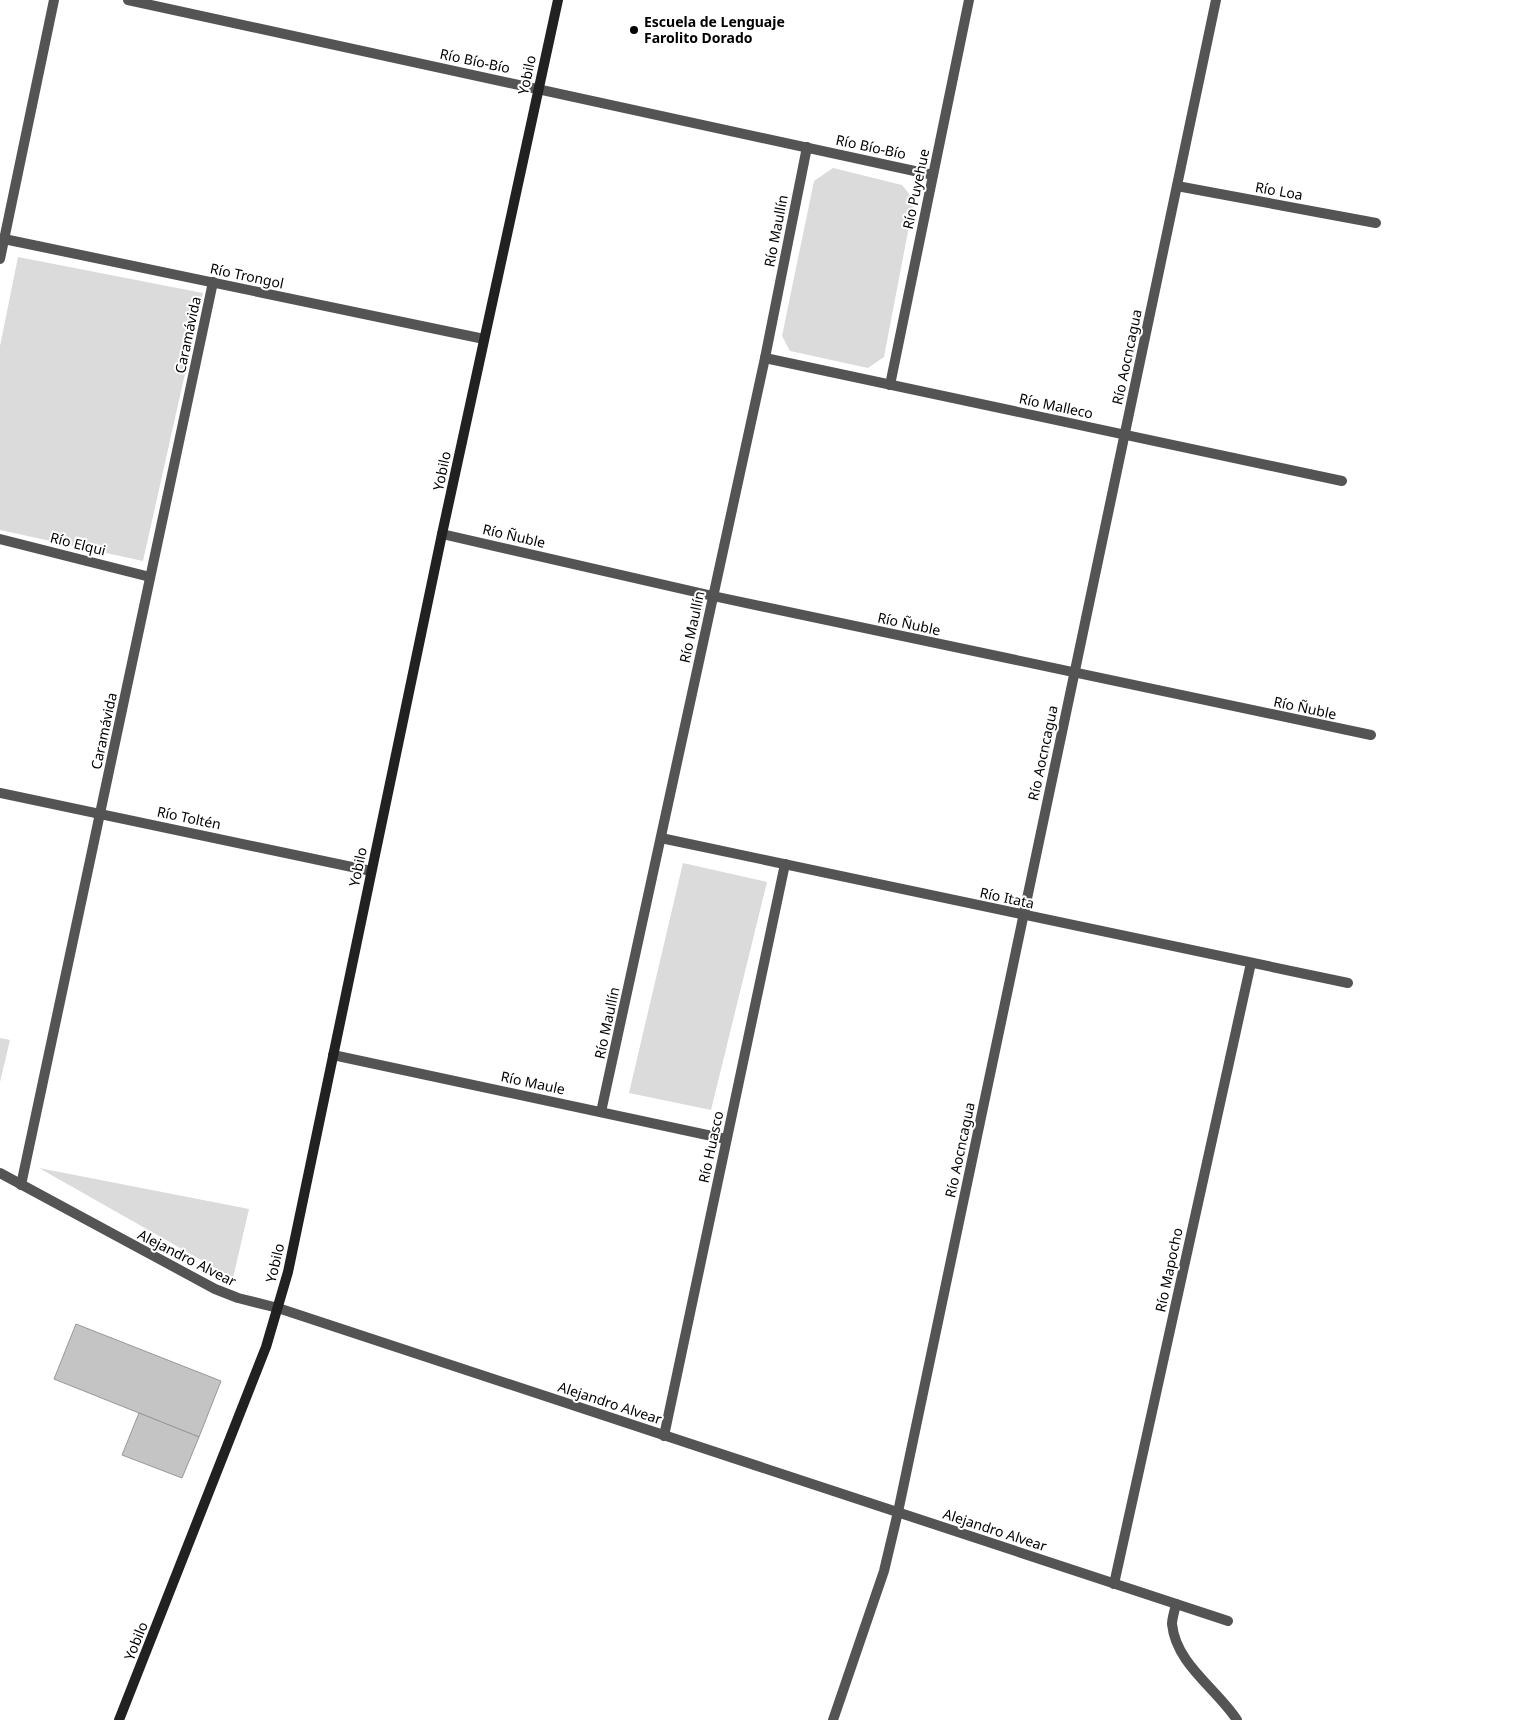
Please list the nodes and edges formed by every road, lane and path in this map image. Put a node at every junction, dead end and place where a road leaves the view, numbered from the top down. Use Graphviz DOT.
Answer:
graph roads {
  1 [pos="54,0"];
  2 [pos="128,0"];
  3 [pos="558,0"];
  4 [pos="969,0"];
  5 [pos="1216,0"];
  6 [pos="538,89"];
  7 [pos="807,147"];
  8 [pos="933,175"];
  9 [pos="1177,186"];
  10 [pos="1376,223"];
  11 [pos="4,239"];
  12 [pos="0,259"];
  13 [pos="213,282"];
  14 [pos="484,339"];
  15 [pos="765,358"];
  16 [pos="890,384"];
  17 [pos="1124,435"];
  18 [pos="1342,481"];
  19 [pos="442,534"];
  20 [pos="0,539"];
  21 [pos="150,576"];
  22 [pos="713,596"];
  23 [pos="1074,673"];
  24 [pos="1371,735"];
  25 [pos="0,793"];
  26 [pos="100,814"];
  27 [pos="661,838"];
  28 [pos="785,864"];
  29 [pos="372,871"];
  30 [pos="1023,916"];
  31 [pos="1251,963"];
  32 [pos="1348,983"];
  33 [pos="333,1055"];
  34 [pos="601,1112"];
  35 [pos="726,1138"];
  36 [pos="0,1173"];
  37 [pos="20,1185"];
  38 [pos="278,1308"];
  39 [pos="664,1436"];
  40 [pos="898,1512"];
  41 [pos="1114,1584"];
  42 [pos="1176,1604"];
  43 [pos="1228,1621"];
  44 [pos="119,1720"];
  45 [pos="832,1720"];
  46 [pos="1236,1720"];
  1 -- 11 [label="street"];
  2 -- 6 [label="street, Río Bío-Bío"];
  3 -- 6 [label="main road, Yobilo"];
  4 -- 8 [label="street, Río Puyehue"];
  5 -- 9 [label="street, Río Aocncagua"];
  6 -- 7 [label="street, Río Bío-Bío"];
  6 -- 14 [label="main road, Yobilo"];
  7 -- 8 [label="street, Río Bío-Bío"];
  7 -- 15 [label="street, Río Maullín"];
  8 -- 16 [label="street, Río Puyehue"];
  9 -- 10 [label="street, Río Loa"];
  9 -- 17 [label="street, Río Aocncagua"];
  11 -- 12 [label="street"];
  11 -- 13 [label="street, Río Trongol"];
  13 -- 14 [label="street, Río Trongol"];
  13 -- 21 [label="street, Caramávida"];
  14 -- 19 [label="main road, Yobilo"];
  15 -- 16 [label="street, Río Malleco"];
  15 -- 22 [label="street, Río Maullín"];
  16 -- 17 [label="street, Río Malleco"];
  17 -- 18 [label="street, Río Malleco"];
  17 -- 23 [label="street, Río Aocncagua"];
  19 -- 22 [label="street, Río Ñuble"];
  19 -- 29 [label="main road, Yobilo"];
  20 -- 21 [label="street, Río Elqui"];
  21 -- 26 [label="street, Caramávida"];
  22 -- 23 [label="street, Río Ñuble"];
  22 -- 27 [label="street, Río Maullín"];
  23 -- 24 [label="street, Río Ñuble"];
  23 -- 30 [label="street, Río Aocncagua"];
  25 -- 26 [label="street, Río Toltén"];
  26 -- 29 [label="street, Río Toltén"];
  26 -- 37 [label="street, Caramávida"];
  27 -- 28 [label="street, Río Itata"];
  27 -- 34 [label="street, Río Maullín"];
  28 -- 30 [label="street, Río Itata"];
  28 -- 35 [label="street, Río Huasco"];
  29 -- 33 [label="main road, Yobilo"];
  30 -- 31 [label="street, Río Itata"];
  30 -- 40 [label="street, Río Aocncagua"];
  31 -- 32 [label="street, Río Itata"];
  31 -- 41 [label="street, Río Mapocho"];
  33 -- 34 [label="street, Río Maule"];
  33 -- 38 [label="main road, Yobilo"];
  34 -- 35 [label="street, Río Maule"];
  35 -- 39 [label="street, Río Huasco"];
  36 -- 37 [label="street, Alejandro Alvear"];
  37 -- 38 [label="street, Alejandro Alvear"];
  38 -- 39 [label="street, Alejandro Alvear"];
  38 -- 44 [label="main road, Yobilo"];
  39 -- 40 [label="street, Alejandro Alvear"];
  40 -- 41 [label="street, Alejandro Alvear"];
  40 -- 45 [label="street, Río Aocncagua"];
  41 -- 42 [label="street, Alejandro Alvear"];
  42 -- 43 [label="street, Alejandro Alvear"];
  42 -- 46 [label="street"];
}
